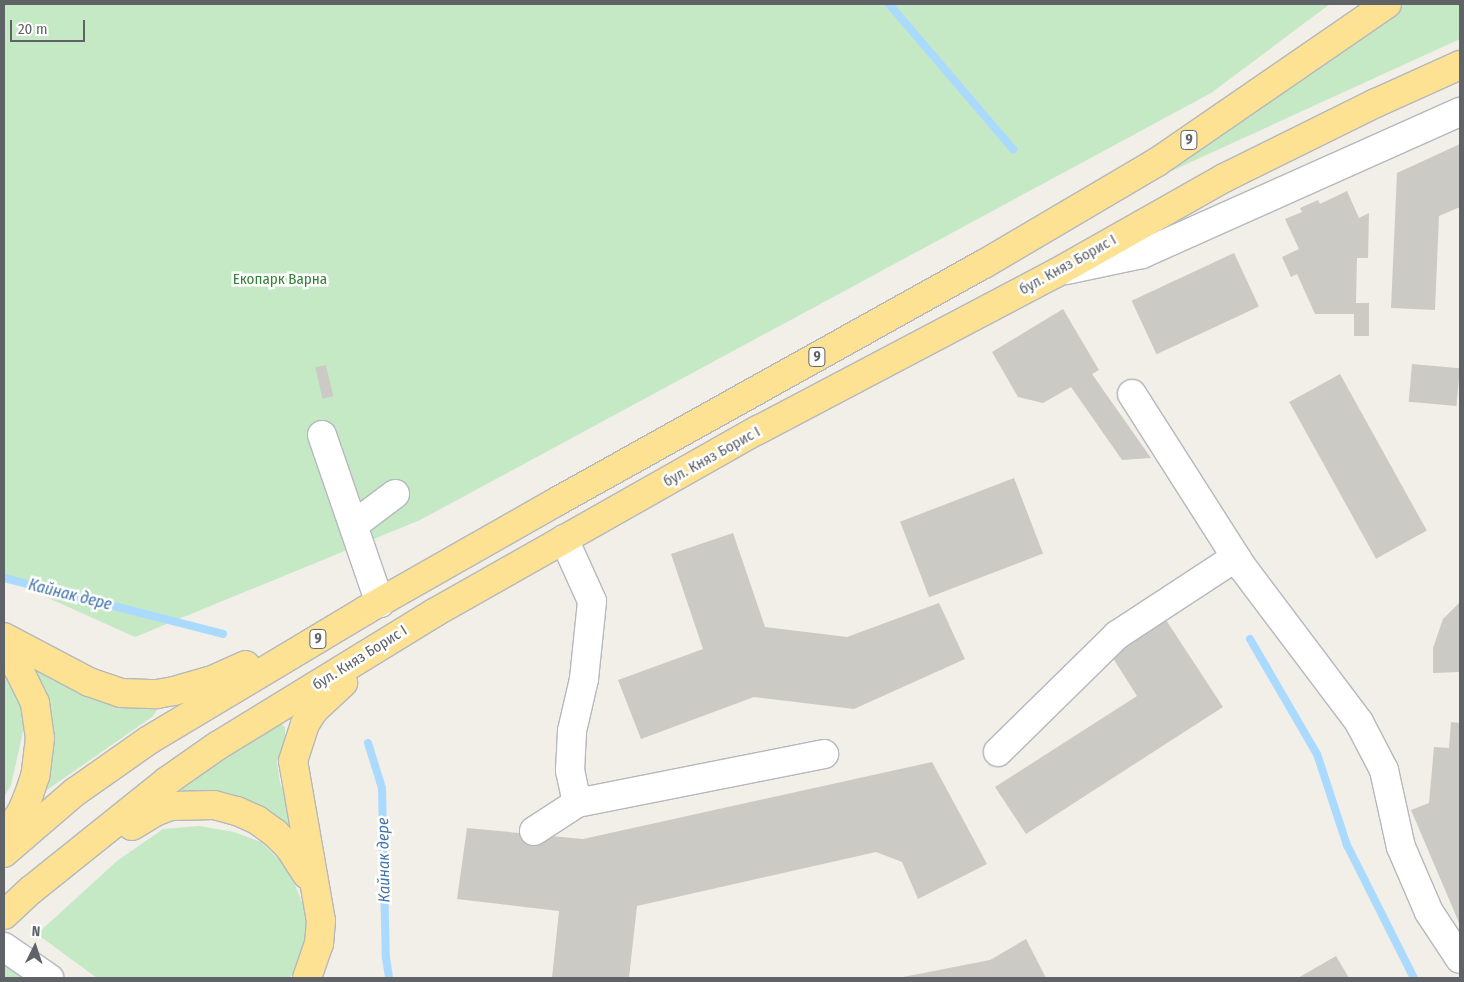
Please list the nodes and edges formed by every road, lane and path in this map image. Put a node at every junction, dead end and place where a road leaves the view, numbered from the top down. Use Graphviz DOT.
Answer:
graph roads {
  1 [pos="1387,4"];
  2 [pos="1460,65"];
  3 [pos="1460,112"];
  4 [pos="1056,273"];
  5 [pos="1132,394"];
  6 [pos="322,435"];
  7 [pos="395,494"];
  8 [pos="355,524"];
  9 [pos="564,539"];
  10 [pos="1236,557"];
  11 [pos="373,607"];
  12 [pos="405,630"];
  13 [pos="4,637"];
  14 [pos="4,648"];
  15 [pos="998,752"];
  16 [pos="824,754"];
  17 [pos="577,803"];
  18 [pos="534,831"];
  19 [pos="4,839"];
  20 [pos="4,853"];
  21 [pos="313,884"];
  22 [pos="31,890"];
  23 [pos="4,915"];
  24 [pos="4,947"];
  25 [pos="1460,959"];
  26 [pos="49,978"];
  27 [pos="307,978"];
  1 -- 11 [label="highway, 9"];
  2 -- 4 [label="highway, бул. Княз Борис I / 9"];
  3 -- 4 [label="street"];
  4 -- 9 [label="highway, бул. Княз Борис I / 9"];
  5 -- 10 [label="street"];
  6 -- 8 [label="street"];
  7 -- 8 [label="street"];
  8 -- 11 [label="street"];
  9 -- 12 [label="highway, бул. Княз Борис I / 9"];
  9 -- 17 [label="street"];
  10 -- 15 [label="street"];
  10 -- 25 [label="street"];
  11 -- 13 [label="highway"];
  11 -- 20 [label="highway, 9"];
  12 -- 21 [label="highway"];
  12 -- 22 [label="highway, бул. Княз Борис I / 9"];
  14 -- 19 [label="highway"];
  16 -- 17 [label="street"];
  17 -- 18 [label="street"];
  21 -- 22 [label="highway"];
  21 -- 27 [label="highway"];
  22 -- 23 [label="highway, бул. Княз Борис I / 9"];
  24 -- 26 [label="street"];
}
